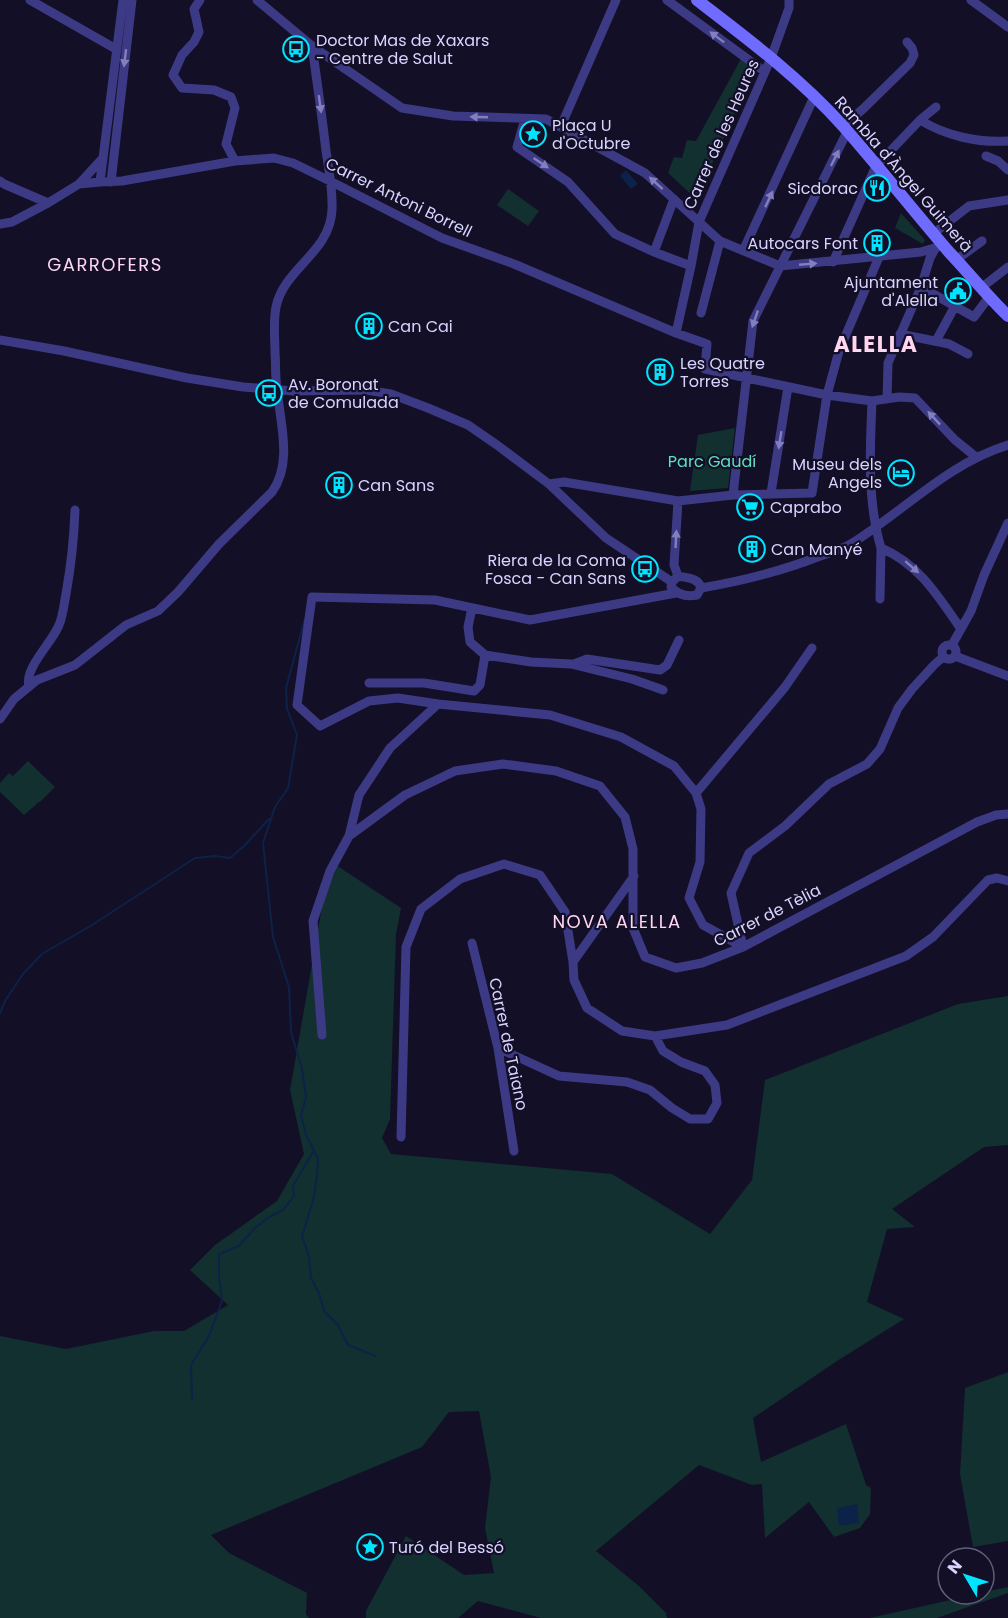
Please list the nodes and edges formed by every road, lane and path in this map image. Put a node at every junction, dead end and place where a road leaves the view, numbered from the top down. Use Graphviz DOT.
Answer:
graph roads {
  1 [pos="30,0"];
  2 [pos="123,0"];
  3 [pos="132,0"];
  4 [pos="200,0"];
  5 [pos="257,0"];
  6 [pos="616,0"];
  7 [pos="667,0"];
  8 [pos="697,0"];
  9 [pos="789,0"];
  10 [pos="971,0"];
  11 [pos="1008,27"];
  12 [pos="907,42"];
  13 [pos="312,46"];
  14 [pos="116,49"];
  15 [pos="771,58"];
  16 [pos="764,71"];
  17 [pos="814,97"];
  18 [pos="936,107"];
  19 [pos="525,118"];
  20 [pos="920,120"];
  21 [pos="561,126"];
  22 [pos="845,129"];
  23 [pos="1008,141"];
  24 [pos="986,156"];
  25 [pos="103,158"];
  26 [pos="235,161"];
  27 [pos="876,166"];
  28 [pos="1008,170"];
  29 [pos="0,181"];
  30 [pos="330,181"];
  31 [pos="100,182"];
  32 [pos="111,182"];
  33 [pos="78,184"];
  34 [pos="674,199"];
  35 [pos="1008,200"];
  36 [pos="48,203"];
  37 [pos="699,222"];
  38 [pos="0,224"];
  39 [pos="933,234"];
  40 [pos="720,241"];
  41 [pos="982,241"];
  42 [pos="939,247"];
  43 [pos="743,251"];
  44 [pos="654,252"];
  45 [pos="879,257"];
  46 [pos="956,260"];
  47 [pos="833,262"];
  48 [pos="691,266"];
  49 [pos="780,266"];
  50 [pos="1008,267"];
  51 [pos="921,287"];
  52 [pos="985,293"];
  53 [pos="955,306"];
  54 [pos="701,313"];
  55 [pos="1008,316"];
  56 [pos="676,333"];
  57 [pos="900,336"];
  58 [pos="0,339"];
  59 [pos="936,341"];
  60 [pos="968,354"];
  61 [pos="747,378"];
  62 [pos="788,387"];
  63 [pos="277,390"];
  64 [pos="827,395"];
  65 [pos="887,399"];
  66 [pos="872,402"];
  67 [pos="1008,444"];
  68 [pos="976,457"];
  69 [pos="549,484"];
  70 [pos="771,493"];
  71 [pos="733,495"];
  72 [pos="678,501"];
  73 [pos="75,510"];
  74 [pos="1008,523"];
  75 [pos="875,528"];
  76 [pos="881,548"];
  77 [pos="675,579"];
  78 [pos="701,588"];
  79 [pos="676,593"];
  80 [pos="880,599"];
  81 [pos="472,608"];
  82 [pos="961,629"];
  83 [pos="679,640"];
  84 [pos="951,645"];
  85 [pos="812,648"];
  86 [pos="485,655"];
  87 [pos="955,656"];
  88 [pos="943,657"];
  89 [pos="571,664"];
  90 [pos="1008,676"];
  91 [pos="369,683"];
  92 [pos="29,686"];
  93 [pos="663,690"];
  94 [pos="438,704"];
  95 [pos="0,719"];
  96 [pos="696,793"];
  97 [pos="1008,814"];
  98 [pos="349,836"];
  99 [pos="634,876"];
  100 [pos="1008,881"];
  101 [pos="472,943"];
  102 [pos="742,947"];
  103 [pos="573,962"];
  104 [pos="322,1035"];
  105 [pos="655,1036"];
  106 [pos="498,1048"];
  107 [pos="401,1137"];
  108 [pos="514,1151"];
  1 -- 14 [label="street"];
  2 -- 14 [label="street"];
  3 -- 32 [label="street, one-way"];
  4 -- 26 [label="street"];
  5 -- 13 [label="street"];
  6 -- 21 [label="street"];
  16 -- 7 [label="street, one-way"];
  8 -- 15 [label="main road, Rambla d'Àngel Guimerà"];
  9 -- 15 [label="street, Carrer de les Heures"];
  10 -- 11 [label="street"];
  12 -- 22 [label="street"];
  19 -- 13 [label="street, one-way"];
  13 -- 30 [label="street, one-way"];
  14 -- 25 [label="street"];
  15 -- 16 [label="street, Carrer de les Heures"];
  15 -- 17 [label="main road, Rambla d'Àngel Guimerà"];
  16 -- 37 [label="street, Carrer de les Heures"];
  17 -- 22 [label="main road, Rambla d'Àngel Guimerà"];
  43 -- 17 [label="street, one-way"];
  18 -- 20 [label="street"];
  19 -- 21 [label="street"];
  19 -- 44 [label="street, one-way"];
  20 -- 23 [label="street"];
  20 -- 27 [label="street"];
  34 -- 21 [label="street, one-way"];
  22 -- 27 [label="main road, Rambla d'Àngel Guimerà"];
  49 -- 22 [label="street, one-way"];
  24 -- 28 [label="street"];
  25 -- 31 [label="street"];
  25 -- 33 [label="street"];
  26 -- 30 [label="street, Carrer Antoni Borrell"];
  26 -- 32 [label="street, Carrer Antoni Borrell"];
  27 -- 39 [label="main road, Rambla d'Àngel Guimerà"];
  27 -- 47 [label="street"];
  29 -- 36 [label="street"];
  30 -- 56 [label="street, Carrer Antoni Borrell"];
  30 -- 63 [label="street"];
  31 -- 32 [label="street, Carrer Antoni Borrell"];
  31 -- 33 [label="street, Carrer Antoni Borrell"];
  33 -- 36 [label="street"];
  34 -- 37 [label="street"];
  34 -- 44 [label="street"];
  35 -- 39 [label="street"];
  36 -- 38 [label="street"];
  37 -- 40 [label="street"];
  37 -- 48 [label="street, Carrer de les Heures"];
  39 -- 42 [label="main road, Rambla d'Àngel Guimerà"];
  40 -- 43 [label="street"];
  40 -- 54 [label="street"];
  41 -- 46 [label="street"];
  42 -- 45 [label="street"];
  42 -- 46 [label="main road, Rambla d'Àngel Guimerà"];
  42 -- 51 [label="street"];
  43 -- 49 [label="street"];
  44 -- 48 [label="street"];
  45 -- 47 [label="street"];
  45 -- 64 [label="street"];
  46 -- 52 [label="main road, Rambla d'Àngel Guimerà"];
  49 -- 47 [label="street, one-way"];
  48 -- 56 [label="street, Carrer de les Heures"];
  49 -- 61 [label="street, one-way"];
  50 -- 52 [label="street"];
  51 -- 53 [label="street"];
  51 -- 57 [label="street"];
  52 -- 53 [label="street"];
  52 -- 55 [label="main road, Rambla d'Àngel Guimerà"];
  53 -- 59 [label="street"];
  56 -- 61 [label="street, Carrer Antoni Borrell"];
  57 -- 59 [label="street"];
  57 -- 65 [label="street"];
  58 -- 63 [label="street"];
  59 -- 60 [label="street"];
  61 -- 62 [label="street"];
  61 -- 71 [label="street"];
  62 -- 64 [label="street"];
  62 -- 70 [label="street, one-way"];
  63 -- 69 [label="street"];
  63 -- 92 [label="street"];
  64 -- 66 [label="street"];
  64 -- 70 [label="street"];
  65 -- 66 [label="street"];
  68 -- 65 [label="street, one-way"];
  66 -- 75 [label="street"];
  67 -- 68 [label="street"];
  68 -- 75 [label="street"];
  69 -- 72 [label="street"];
  69 -- 77 [label="street"];
  70 -- 71 [label="street"];
  71 -- 72 [label="street"];
  77 -- 72 [label="street, one-way"];
  73 -- 92 [label="street"];
  74 -- 82 [label="street"];
  75 -- 76 [label="street"];
  75 -- 78 [label="street"];
  76 -- 80 [label="street"];
  76 -- 82 [label="street, one-way"];
  77 -- 78 [label="street"];
  77 -- 79 [label="street"];
  78 -- 79 [label="street"];
  79 -- 81 [label="street"];
  81 -- 86 [label="street"];
  81 -- 94 [label="street"];
  82 -- 84 [label="street"];
  83 -- 89 [label="street"];
  84 -- 87 [label="street"];
  84 -- 88 [label="street"];
  85 -- 96 [label="street"];
  86 -- 89 [label="street"];
  86 -- 91 [label="street"];
  87 -- 88 [label="street"];
  87 -- 90 [label="street"];
  88 -- 102 [label="street"];
  89 -- 93 [label="street"];
  92 -- 95 [label="street"];
  94 -- 96 [label="street"];
  94 -- 98 [label="street"];
  96 -- 102 [label="street"];
  97 -- 102 [label="street, Carrer de Tèlia"];
  98 -- 99 [label="street, Carrer de Tèlia"];
  98 -- 104 [label="street, Carrer de Tèlia"];
  99 -- 102 [label="street, Carrer de Tèlia"];
  99 -- 103 [label="street"];
  100 -- 105 [label="street"];
  101 -- 106 [label="street, Carrer de Taiano"];
  103 -- 105 [label="street"];
  103 -- 107 [label="street"];
  105 -- 106 [label="street"];
  106 -- 108 [label="street, Carrer de Taiano"];
}
